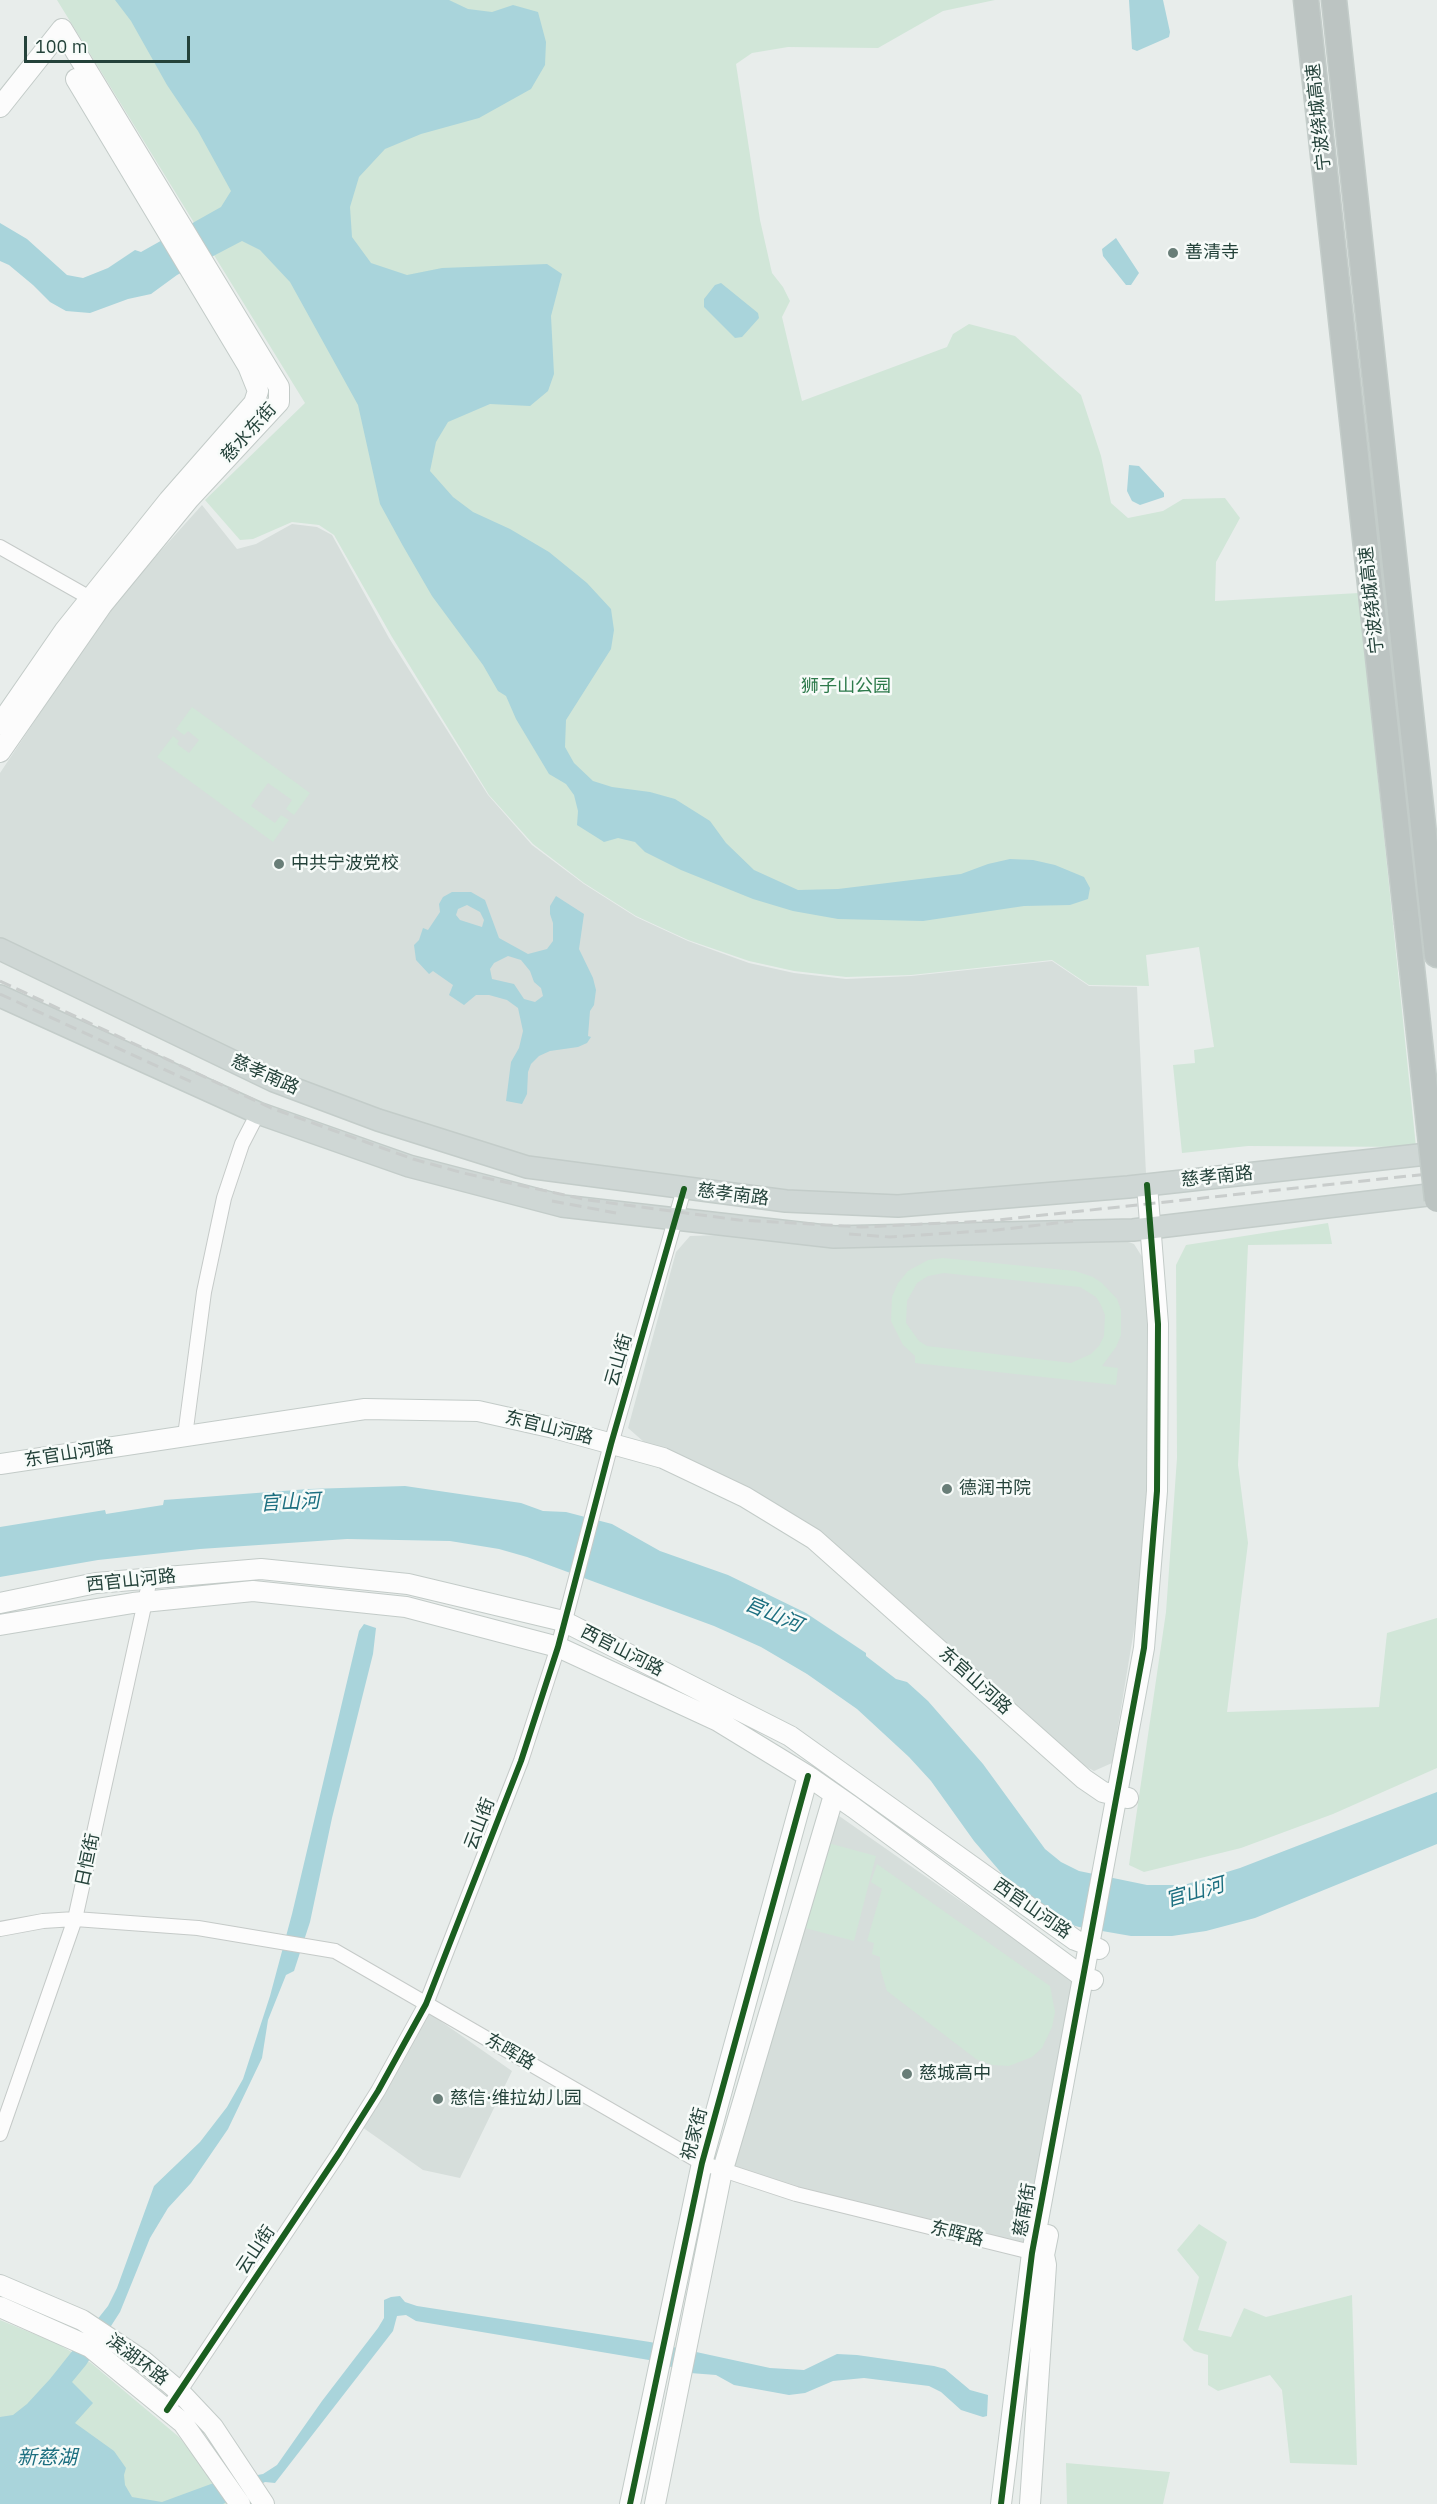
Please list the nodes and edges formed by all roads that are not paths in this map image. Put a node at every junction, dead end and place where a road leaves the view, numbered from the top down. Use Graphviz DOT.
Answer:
graph roads {
  1 [pos="1306,0"];
  2 [pos="1334,0"];
  3 [pos="0,107"];
  4 [pos="0,547"];
  5 [pos="96,602"];
  6 [pos="0,724"];
  7 [pos="0,752"];
  8 [pos="0,949"];
  9 [pos="1437,955"];
  10 [pos="0,996"];
  11 [pos="258,1113"];
  12 [pos="1437,1154"];
  13 [pos="1152,1184"];
  14 [pos="684,1189"];
  15 [pos="1437,1194"];
  16 [pos="1437,1200"];
  17 [pos="674,1220"];
  18 [pos="1157,1227"];
  19 [pos="185,1436"];
  20 [pos="611,1444"];
  21 [pos="0,1464"];
  22 [pos="150,1579"];
  23 [pos="145,1602"];
  24 [pos="0,1603"];
  25 [pos="563,1622"];
  26 [pos="0,1625"];
  27 [pos="558,1647"];
  28 [pos="808,1776"];
  29 [pos="834,1795"];
  30 [pos="1122,1798"];
  31 [pos="75,1919"];
  32 [pos="0,1929"];
  33 [pos="1094,1947"];
  34 [pos="1088,1979"];
  35 [pos="426,2004"];
  36 [pos="0,2134"];
  37 [pos="702,2163"];
  38 [pos="723,2170"];
  39 [pos="1038,2254"];
  40 [pos="0,2285"];
  41 [pos="0,2307"];
  42 [pos="180,2392"];
  43 [pos="167,2410"];
  44 [pos="240,2504"];
  45 [pos="264,2504"];
  46 [pos="630,2504"];
  47 [pos="655,2504"];
  48 [pos="1001,2504"];
  49 [pos="1030,2504"];
  1 -- 16 [label="highway, 宁波绕城高速, bridge"];
  2 -- 9 [label="highway, 宁波绕城高速"];
  3 -- 5 [label="street, 慈水东街"];
  4 -- 5 [label="street"];
  5 -- 6 [label="street, 慈水东街"];
  5 -- 7 [label="street, 慈水东街"];
  8 -- 14 [label="main road, 慈孝南路"];
  10 -- 11 [label="main road, 慈孝南路"];
  11 -- 17 [label="main road, 慈孝南路"];
  11 -- 19 [label="street"];
  12 -- 13 [label="main road, 慈孝南路"];
  13 -- 14 [label="main road, 慈孝南路"];
  13 -- 18 [label="street, 慈南街"];
  14 -- 17 [label="street, 云山街"];
  15 -- 18 [label="main road, 慈孝南路"];
  17 -- 18 [label="main road, 慈孝南路"];
  17 -- 20 [label="street, 云山街"];
  18 -- 30 [label="street, 慈南街"];
  19 -- 20 [label="street, 东官山河路"];
  19 -- 21 [label="street, 东官山河路"];
  20 -- 25 [label="street, 云山街"];
  20 -- 30 [label="street, 东官山河路"];
  22 -- 23 [label="street, 日恒街"];
  22 -- 24 [label="street, 西官山河路"];
  22 -- 25 [label="street, 西官山河路"];
  23 -- 26 [label="street, 西官山河路"];
  23 -- 27 [label="street, 西官山河路"];
  23 -- 31 [label="street, 日恒街"];
  25 -- 27 [label="street, 云山街"];
  25 -- 33 [label="street, 西官山河路"];
  27 -- 28 [label="street, 西官山河路"];
  27 -- 35 [label="street, 云山街"];
  28 -- 29 [label="street, 西官山河路"];
  28 -- 37 [label="street, 祝家街"];
  29 -- 34 [label="street, 西官山河路"];
  29 -- 38 [label="street, 祝家街"];
  30 -- 33 [label="street, 慈南街"];
  31 -- 32 [label="street, 东晖路"];
  31 -- 35 [label="street, 东晖路"];
  31 -- 36 [label="street, 日恒街"];
  33 -- 34 [label="street, 慈南街"];
  34 -- 39 [label="street, 慈南街"];
  35 -- 37 [label="street, 东晖路"];
  35 -- 42 [label="street, 云山街"];
  37 -- 38 [label="street, 东晖路"];
  37 -- 46 [label="street, 祝家街"];
  38 -- 39 [label="street, 东晖路"];
  38 -- 47 [label="street, 祝家街"];
  39 -- 48 [label="street, 慈南街"];
  39 -- 49 [label="street, 慈南街"];
  40 -- 42 [label="street, 滨湖环路"];
  41 -- 43 [label="street, 滨湖环路"];
  42 -- 43 [label="street, 云山街"];
  42 -- 45 [label="street, 滨湖环路"];
  43 -- 44 [label="street, 滨湖环路"];
}
